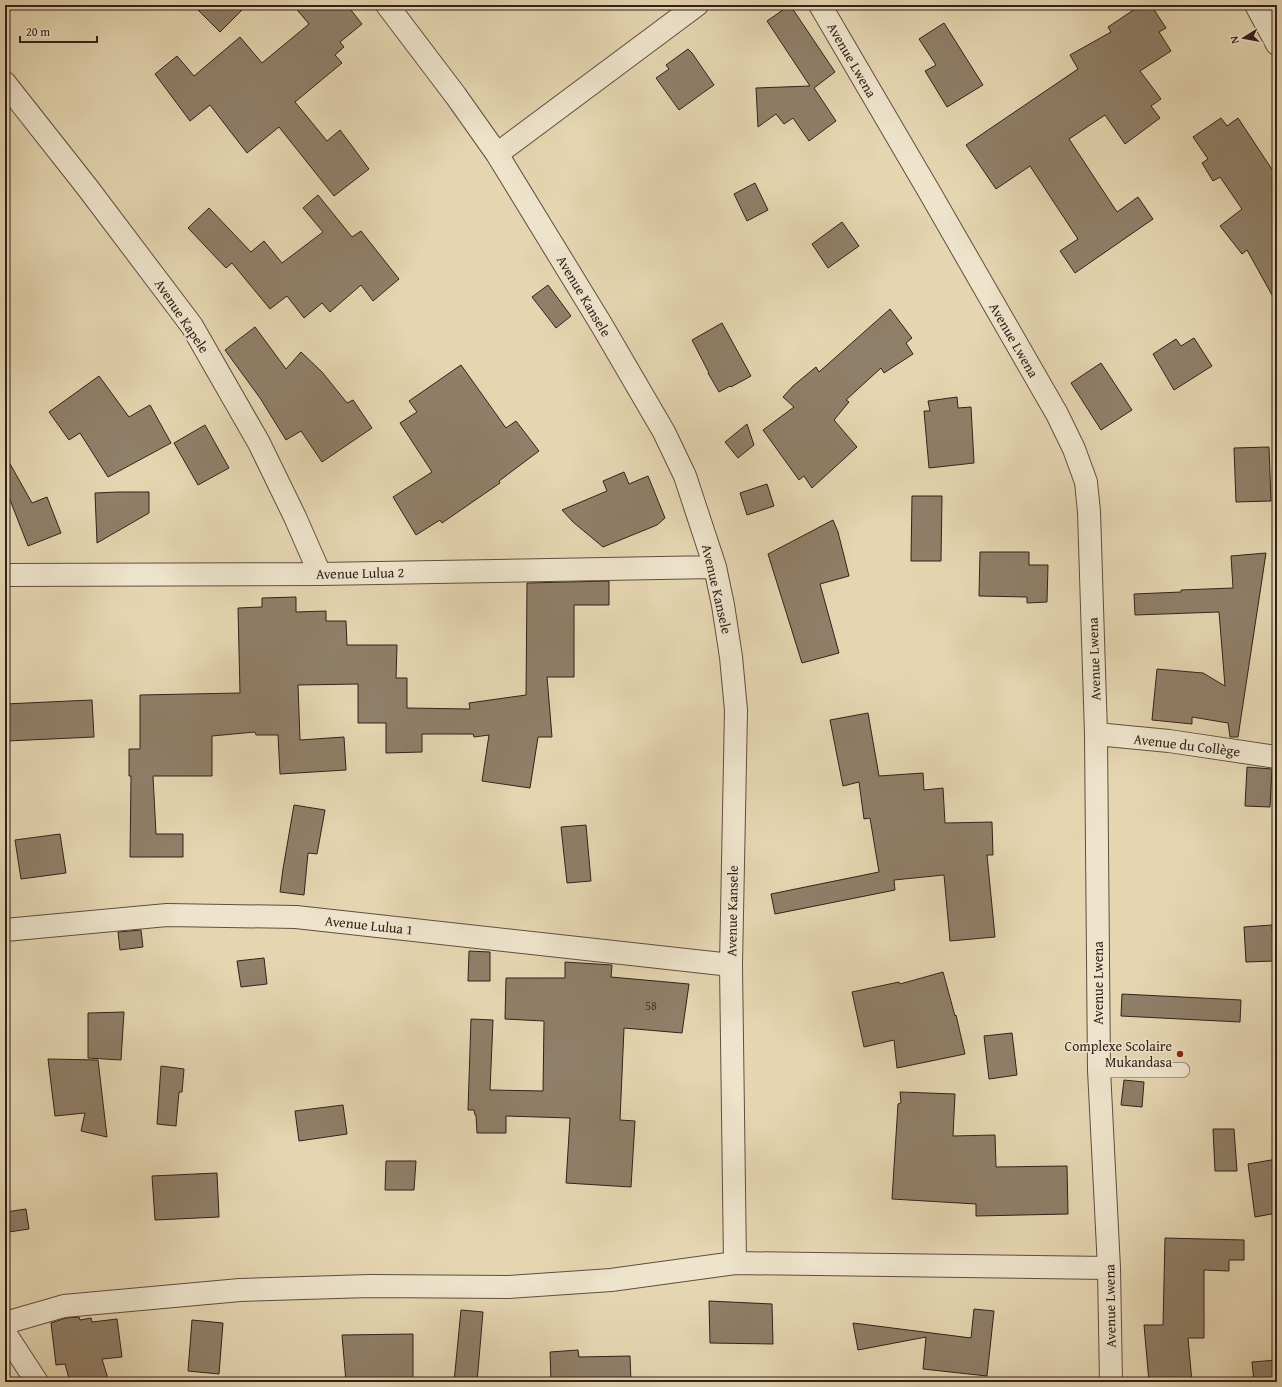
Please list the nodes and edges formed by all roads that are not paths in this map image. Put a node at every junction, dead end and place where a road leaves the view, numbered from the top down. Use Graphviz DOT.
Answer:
graph roads {
  1 [pos="387,5"];
  2 [pos="697,5"];
  3 [pos="820,5"];
  4 [pos="1256,5"];
  5 [pos="1277,44"];
  6 [pos="5,83"];
  7 [pos="497,154"];
  8 [pos="715,567"];
  9 [pos="320,574"];
  10 [pos="5,575"];
  11 [pos="1096,734"];
  12 [pos="1277,757"];
  13 [pos="5,930"];
  14 [pos="731,965"];
  15 [pos="1099,1070"];
  16 [pos="1182,1070"];
  17 [pos="735,1263"];
  18 [pos="1109,1268"];
  19 [pos="5,1323"];
  20 [pos="5,1333"];
  21 [pos="37,1382"];
  22 [pos="1111,1382"];
  1 -- 7 [label="street, Avenue Kansele"];
  2 -- 7 [label="street"];
  3 -- 11 [label="street, Avenue Lwena"];
  4 -- 5 [label="street"];
  6 -- 9 [label="street, Avenue Kapele"];
  7 -- 8 [label="street, Avenue Kansele"];
  8 -- 9 [label="street, Avenue Lulua 2"];
  8 -- 14 [label="street, Avenue Kansele"];
  9 -- 10 [label="street, Avenue Lulua 2"];
  11 -- 12 [label="street, Avenue du Collège"];
  11 -- 15 [label="street, Avenue Lwena"];
  13 -- 14 [label="street, Avenue Lulua 1"];
  14 -- 17 [label="street, Avenue Kansele"];
  15 -- 16 [label="lane"];
  15 -- 18 [label="street, Avenue Lwena"];
  17 -- 18 [label="street"];
  17 -- 19 [label="street"];
  18 -- 22 [label="street, Avenue Lwena"];
  20 -- 21 [label="street"];
}
